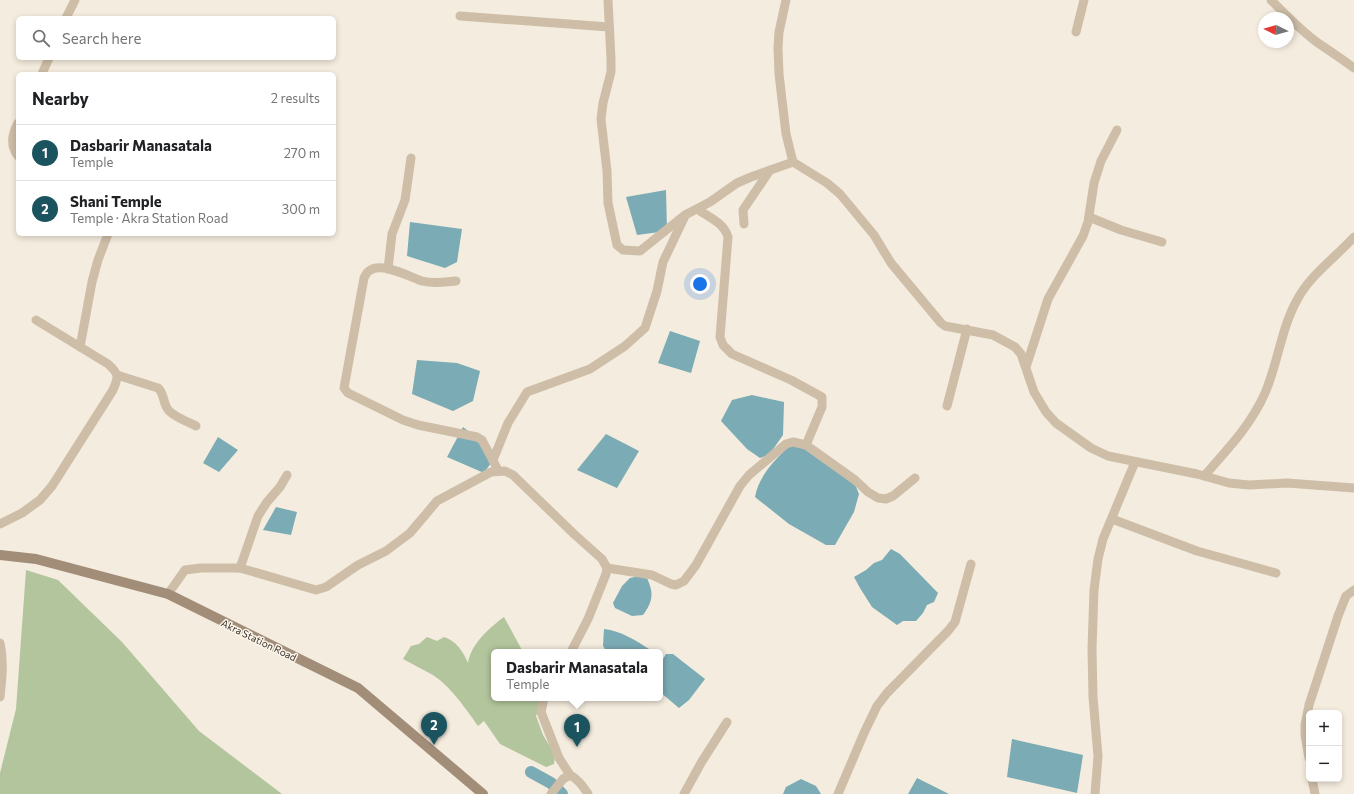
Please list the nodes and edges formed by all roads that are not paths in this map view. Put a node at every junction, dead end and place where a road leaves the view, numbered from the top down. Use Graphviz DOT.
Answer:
graph roads {
  1 [pos="75,0"];
  2 [pos="608,0"];
  3 [pos="786,0"];
  4 [pos="1084,0"];
  5 [pos="1271,0"];
  6 [pos="67,16"];
  7 [pos="460,16"];
  8 [pos="609,27"];
  9 [pos="1076,32"];
  10 [pos="48,60"];
  11 [pos="1354,68"];
  12 [pos="43,72"];
  13 [pos="16,129"];
  14 [pos="1117,130"];
  15 [pos="16,152"];
  16 [pos="411,158"];
  17 [pos="793,162"];
  18 [pos="770,170"];
  19 [pos="697,209"];
  20 [pos="685,215"];
  21 [pos="1088,217"];
  22 [pos="744,224"];
  23 [pos="107,236"];
  24 [pos="1354,237"];
  25 [pos="1162,242"];
  26 [pos="388,269"];
  27 [pos="456,281"];
  28 [pos="36,320"];
  29 [pos="967,329"];
  30 [pos="80,347"];
  31 [pos="1026,367"];
  32 [pos="117,375"];
  33 [pos="947,406"];
  34 [pos="196,426"];
  35 [pos="806,445"];
  36 [pos="493,460"];
  37 [pos="1135,462"];
  38 [pos="498,470"];
  39 [pos="287,475"];
  40 [pos="1204,476"];
  41 [pos="915,478"];
  42 [pos="1354,488"];
  43 [pos="1112,519"];
  44 [pos="0,524"];
  45 [pos="0,555"];
  46 [pos="971,564"];
  47 [pos="240,568"];
  48 [pos="607,568"];
  49 [pos="1276,573"];
  50 [pos="1354,590"];
  51 [pos="168,594"];
  52 [pos="0,643"];
  53 [pos="573,649"];
  54 [pos="0,697"];
  55 [pos="543,701"];
  56 [pos="727,722"];
  57 [pos="1307,746"];
  58 [pos="566,777"];
  59 [pos="1313,782"];
  60 [pos="483,794"];
  61 [pos="551,794"];
  62 [pos="588,794"];
  63 [pos="684,794"];
  64 [pos="838,794"];
  65 [pos="1095,794"];
  66 [pos="1315,794"];
  1 -- 6 [label="street"];
  2 -- 8 [label="street"];
  3 -- 17 [label="street"];
  4 -- 9 [label="street"];
  5 -- 11 [label="street"];
  7 -- 8 [label="street"];
  8 -- 20 [label="street"];
  10 -- 12 [label="street"];
  13 -- 15 [label="street"];
  14 -- 21 [label="street"];
  16 -- 26 [label="street"];
  17 -- 18 [label="street"];
  17 -- 29 [label="street"];
  18 -- 19 [label="street"];
  18 -- 22 [label="street"];
  19 -- 20 [label="street"];
  19 -- 35 [label="street"];
  20 -- 36 [label="street"];
  21 -- 25 [label="street"];
  21 -- 31 [label="street"];
  23 -- 30 [label="street"];
  24 -- 40 [label="street"];
  26 -- 27 [label="street"];
  26 -- 36 [label="street"];
  28 -- 30 [label="street"];
  29 -- 31 [label="street"];
  29 -- 33 [label="street"];
  30 -- 32 [label="street"];
  31 -- 37 [label="street"];
  32 -- 34 [label="street"];
  32 -- 44 [label="street"];
  35 -- 41 [label="street"];
  35 -- 48 [label="street"];
  36 -- 38 [label="street"];
  37 -- 40 [label="street"];
  37 -- 43 [label="street"];
  38 -- 47 [label="street"];
  38 -- 48 [label="street"];
  39 -- 47 [label="street"];
  40 -- 42 [label="street"];
  43 -- 49 [label="street"];
  43 -- 65 [label="street"];
  45 -- 51 [label="main road, Akra Station Road"];
  46 -- 64 [label="street"];
  47 -- 51 [label="street"];
  48 -- 53 [label="street"];
  50 -- 57 [label="street"];
  51 -- 60 [label="main road, Akra Station Road"];
  52 -- 54 [label="street"];
  55 -- 58 [label="street"];
  56 -- 63 [label="street"];
  58 -- 61 [label="street"];
  58 -- 62 [label="street"];
  59 -- 66 [label="street"];
}
